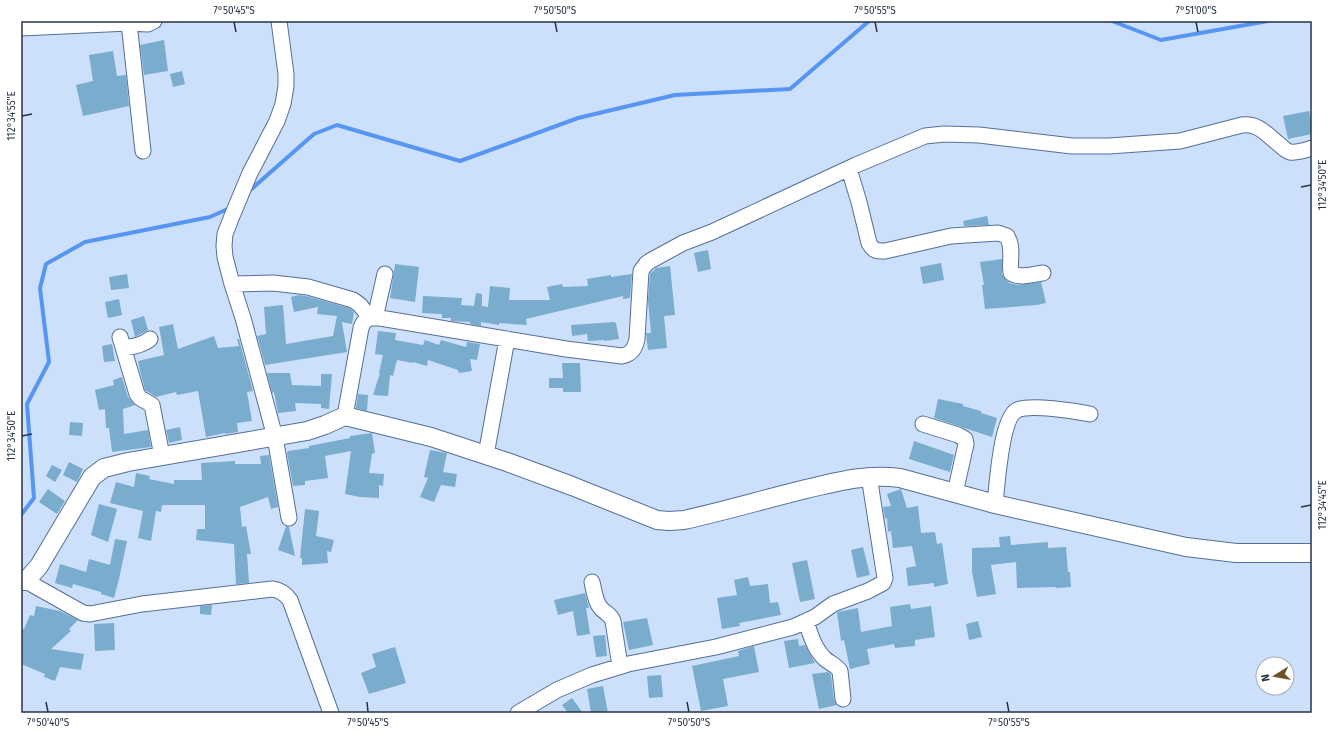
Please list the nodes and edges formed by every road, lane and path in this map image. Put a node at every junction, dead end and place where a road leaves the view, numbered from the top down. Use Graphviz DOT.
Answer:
graph roads {
  1 [pos="154,21"];
  2 [pos="279,21"];
  3 [pos="129,23"];
  4 [pos="21,28"];
  5 [pos="1312,148"];
  6 [pos="143,152"];
  7 [pos="848,169"];
  8 [pos="1043,273"];
  9 [pos="385,274"];
  10 [pos="232,284"];
  11 [pos="372,318"];
  12 [pos="150,339"];
  13 [pos="507,339"];
  14 [pos="1090,414"];
  15 [pos="345,416"];
  16 [pos="924,424"];
  17 [pos="275,437"];
  18 [pos="486,455"];
  19 [pos="162,456"];
  20 [pos="869,476"];
  21 [pos="955,492"];
  22 [pos="995,504"];
  23 [pos="289,518"];
  24 [pos="1312,553"];
  25 [pos="23,581"];
  26 [pos="592,582"];
  27 [pos="806,622"];
  28 [pos="620,666"];
  29 [pos="844,699"];
  30 [pos="330,713"];
  31 [pos="518,713"];
  1 -- 3 [label="street"];
  2 -- 10 [label="street"];
  3 -- 4 [label="street"];
  3 -- 6 [label="street"];
  5 -- 7 [label="street"];
  7 -- 8 [label="street"];
  7 -- 13 [label="street"];
  9 -- 11 [label="street"];
  10 -- 11 [label="street"];
  10 -- 17 [label="street"];
  11 -- 13 [label="street"];
  11 -- 15 [label="street"];
  12 -- 19 [label="street"];
  13 -- 18 [label="street"];
  14 -- 22 [label="street"];
  15 -- 17 [label="street"];
  15 -- 18 [label="street"];
  16 -- 21 [label="street"];
  17 -- 19 [label="street"];
  17 -- 23 [label="street"];
  18 -- 20 [label="street"];
  19 -- 25 [label="street"];
  20 -- 21 [label="street"];
  20 -- 27 [label="street"];
  21 -- 22 [label="street"];
  22 -- 24 [label="street"];
  25 -- 30 [label="street"];
  26 -- 28 [label="street"];
  27 -- 28 [label="street"];
  27 -- 29 [label="street"];
  28 -- 31 [label="street"];
}
